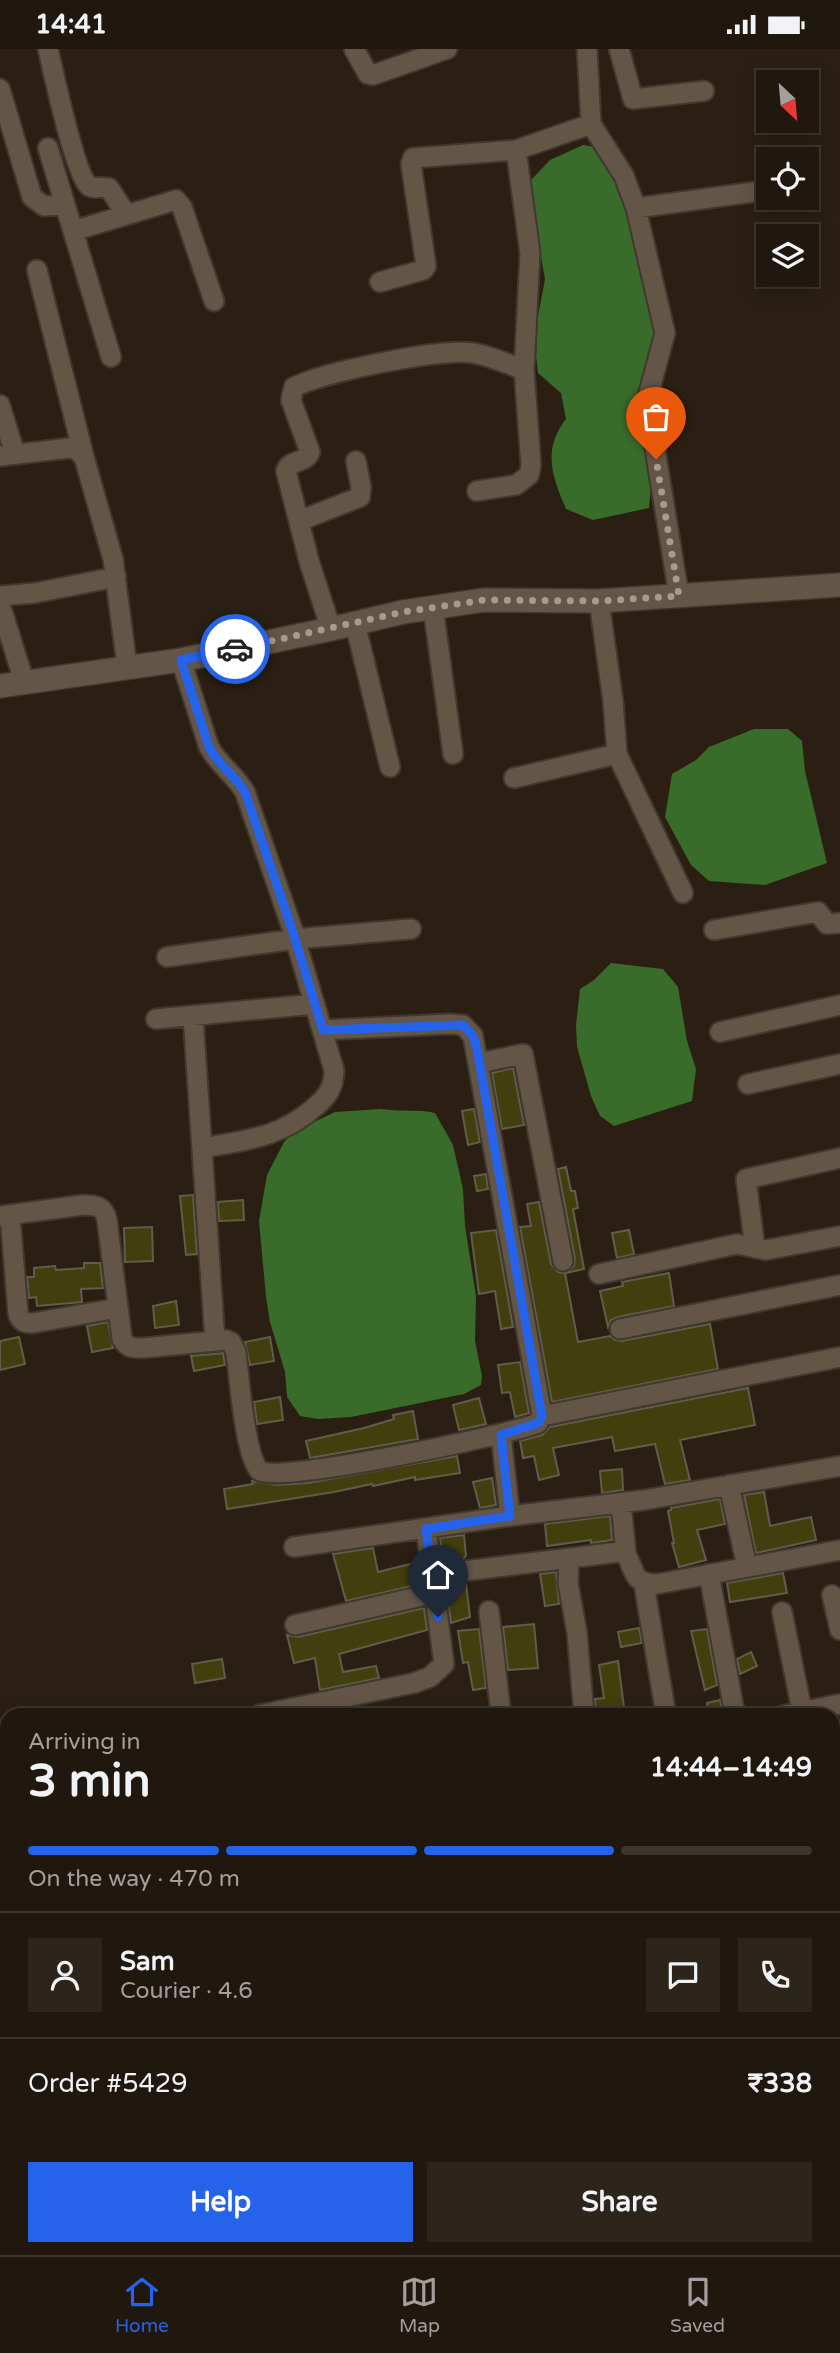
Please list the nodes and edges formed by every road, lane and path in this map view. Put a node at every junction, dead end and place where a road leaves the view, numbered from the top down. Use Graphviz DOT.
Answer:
graph roads {
  1 [pos="48,49"];
  2 [pos="354,49"];
  3 [pos="447,49"];
  4 [pos="587,49"];
  5 [pos="619,49"];
  6 [pos="0,89"];
  7 [pos="704,91"];
  8 [pos="591,124"];
  9 [pos="71,141"];
  10 [pos="48,148"];
  11 [pos="516,149"];
  12 [pos="19,157"];
  13 [pos="756,192"];
  14 [pos="65,205"];
  15 [pos="636,208"];
  16 [pos="125,214"];
  17 [pos="73,230"];
  18 [pos="37,270"];
  19 [pos="380,282"];
  20 [pos="214,301"];
  21 [pos="111,357"];
  22 [pos="524,370"];
  23 [pos="0,405"];
  24 [pos="8,455"];
  25 [pos="84,457"];
  26 [pos="356,461"];
  27 [pos="477,491"];
  28 [pos="299,521"];
  29 [pos="116,577"];
  30 [pos="840,585"];
  31 [pos="0,596"];
  32 [pos="679,596"];
  33 [pos="599,601"];
  34 [pos="0,604"];
  35 [pos="433,607"];
  36 [pos="355,623"];
  37 [pos="331,629"];
  38 [pos="181,660"];
  39 [pos="127,666"];
  40 [pos="24,681"];
  41 [pos="0,685"];
  42 [pos="453,754"];
  43 [pos="617,754"];
  44 [pos="390,767"];
  45 [pos="514,778"];
  46 [pos="683,893"];
  47 [pos="840,923"];
  48 [pos="411,929"];
  49 [pos="714,930"];
  50 [pos="295,939"];
  51 [pos="167,957"];
  52 [pos="315,1004"];
  53 [pos="840,1005"];
  54 [pos="193,1016"];
  55 [pos="156,1019"];
  56 [pos="323,1030"];
  57 [pos="720,1032"];
  58 [pos="480,1063"];
  59 [pos="840,1064"];
  60 [pos="748,1084"];
  61 [pos="202,1148"];
  62 [pos="840,1158"];
  63 [pos="5,1215"];
  64 [pos="840,1236"];
  65 [pos="755,1248"];
  66 [pos="563,1261"];
  67 [pos="599,1274"];
  68 [pos="7,1276"];
  69 [pos="839,1291"];
  70 [pos="118,1308"];
  71 [pos="620,1329"];
  72 [pos="215,1341"];
  73 [pos="840,1357"];
  74 [pos="542,1416"];
  75 [pos="501,1435"];
  76 [pos="840,1466"];
  77 [pos="729,1485"];
  78 [pos="621,1503"];
  79 [pos="510,1516"];
  80 [pos="426,1529"];
  81 [pos="294,1547"];
  82 [pos="840,1551"];
  83 [pos="626,1554"];
  84 [pos="569,1557"];
  85 [pos="747,1567"];
  86 [pos="709,1574"];
  87 [pos="434,1584"];
  88 [pos="644,1584"];
  89 [pos="832,1595"];
  90 [pos="489,1611"];
  91 [pos="782,1612"];
  92 [pos="295,1625"];
  93 [pos="840,1630"];
  94 [pos="840,1704"];
  95 [pos="293,1708"];
  96 [pos="500,1708"];
  97 [pos="583,1708"];
  98 [pos="665,1708"];
  99 [pos="734,1708"];
  100 [pos="793,1708"];
  101 [pos="820,1708"];
  1 -- 9 [label="street"];
  2 -- 3 [label="street"];
  4 -- 8 [label="street"];
  5 -- 7 [label="street"];
  6 -- 12 [label="street"];
  8 -- 11 [label="street"];
  8 -- 15 [label="street"];
  9 -- 10 [label="street"];
  9 -- 16 [label="street"];
  10 -- 12 [label="street"];
  10 -- 14 [label="street"];
  11 -- 19 [label="street"];
  11 -- 22 [label="street"];
  12 -- 14 [label="street"];
  13 -- 15 [label="street"];
  14 -- 17 [label="street"];
  15 -- 32 [label="street"];
  16 -- 17 [label="street"];
  16 -- 20 [label="street"];
  17 -- 21 [label="street"];
  18 -- 25 [label="street"];
  22 -- 27 [label="street"];
  22 -- 28 [label="street"];
  23 -- 24 [label="street"];
  24 -- 25 [label="street"];
  25 -- 29 [label="street"];
  26 -- 28 [label="street"];
  28 -- 37 [label="street"];
  29 -- 31 [label="street"];
  29 -- 39 [label="street"];
  30 -- 32 [label="street"];
  32 -- 33 [label="street"];
  33 -- 35 [label="street"];
  33 -- 43 [label="street"];
  34 -- 40 [label="street"];
  35 -- 36 [label="street"];
  35 -- 42 [label="street"];
  36 -- 37 [label="street"];
  36 -- 44 [label="street"];
  37 -- 38 [label="street"];
  38 -- 39 [label="street"];
  38 -- 50 [label="street"];
  39 -- 40 [label="street"];
  40 -- 41 [label="street"];
  43 -- 45 [label="street"];
  43 -- 46 [label="street"];
  47 -- 49 [label="street"];
  48 -- 50 [label="street"];
  50 -- 51 [label="street"];
  50 -- 52 [label="street"];
  52 -- 54 [label="street"];
  52 -- 56 [label="street"];
  53 -- 57 [label="street"];
  54 -- 55 [label="street"];
  54 -- 61 [label="street"];
  56 -- 58 [label="street"];
  56 -- 61 [label="street"];
  58 -- 66 [label="street"];
  58 -- 74 [label="street"];
  59 -- 60 [label="street"];
  61 -- 72 [label="street"];
  62 -- 65 [label="street"];
  63 -- 68 [label="street"];
  63 -- 70 [label="street"];
  64 -- 65 [label="street"];
  65 -- 67 [label="street"];
  68 -- 70 [label="street"];
  69 -- 71 [label="street"];
  70 -- 72 [label="street"];
  72 -- 75 [label="street"];
  73 -- 74 [label="street"];
  74 -- 75 [label="street"];
  75 -- 79 [label="street"];
  76 -- 77 [label="street"];
  77 -- 78 [label="street"];
  77 -- 85 [label="street"];
  78 -- 79 [label="street"];
  78 -- 83 [label="street"];
  79 -- 80 [label="street"];
  80 -- 81 [label="street"];
  80 -- 87 [label="street"];
  82 -- 85 [label="street"];
  83 -- 84 [label="street"];
  83 -- 88 [label="street"];
  84 -- 87 [label="street"];
  84 -- 97 [label="street"];
  85 -- 86 [label="street"];
  86 -- 88 [label="street"];
  86 -- 99 [label="street"];
  87 -- 92 [label="street"];
  87 -- 95 [label="street"];
  88 -- 98 [label="street"];
  89 -- 93 [label="street"];
  90 -- 96 [label="street"];
  91 -- 100 [label="street"];
  94 -- 101 [label="street"];
}
